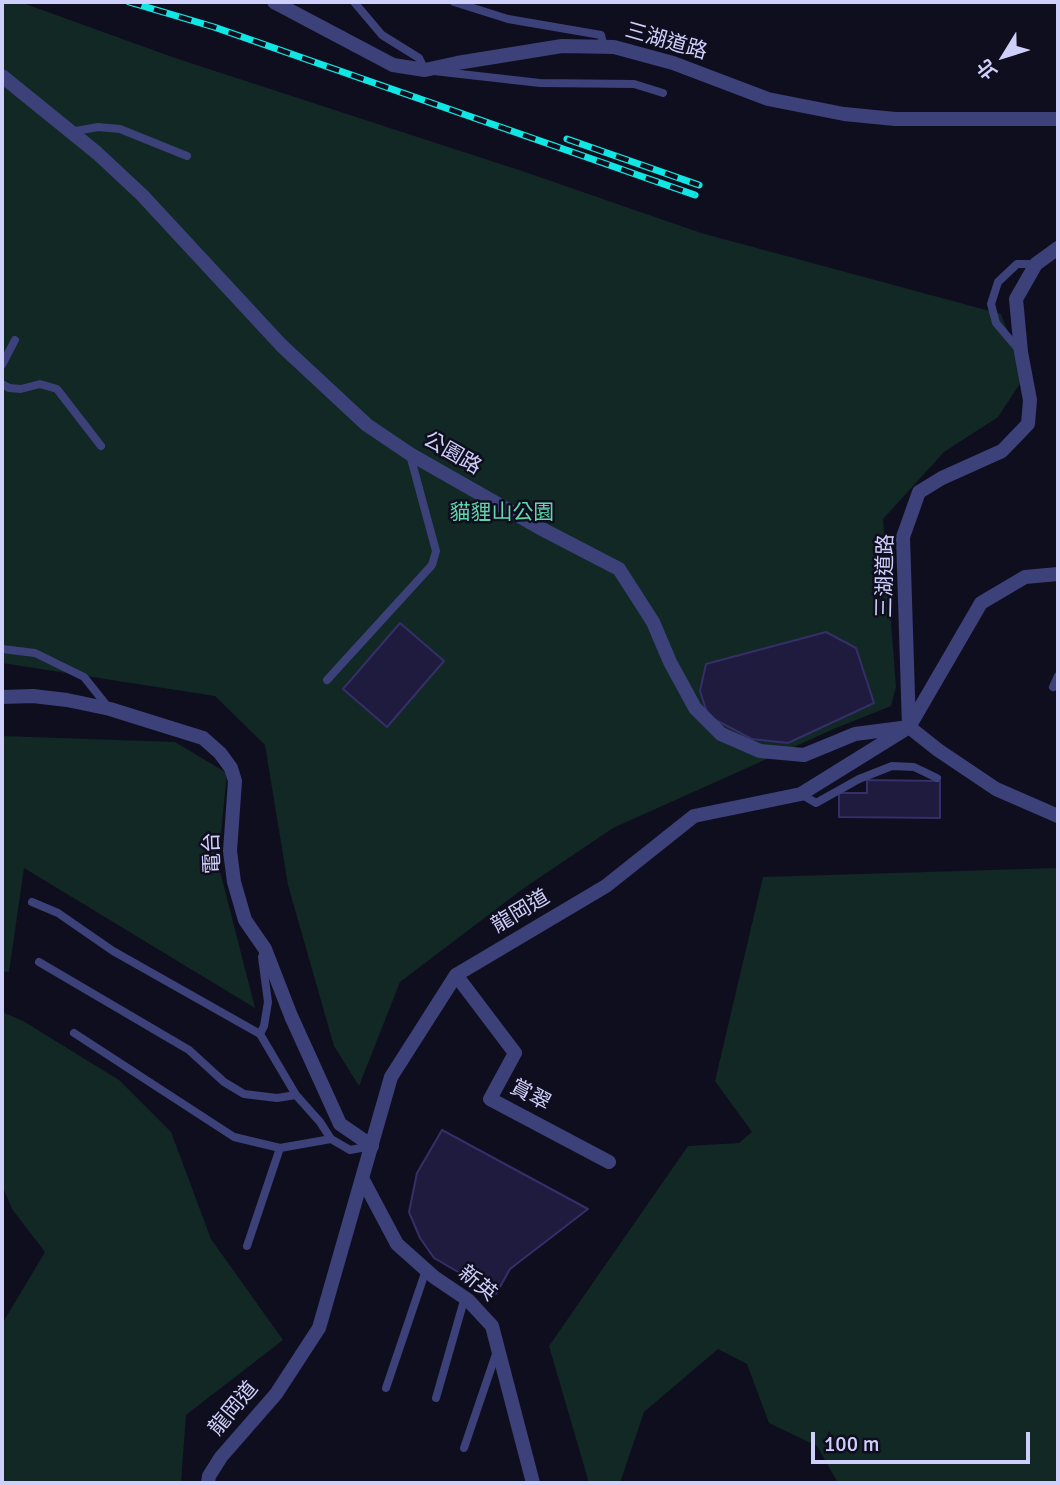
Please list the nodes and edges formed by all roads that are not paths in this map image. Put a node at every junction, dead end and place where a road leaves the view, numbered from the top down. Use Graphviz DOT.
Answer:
graph roads {
  1 [pos="274,2"];
  2 [pos="354,2"];
  3 [pos="454,2"];
  4 [pos="604,47"];
  5 [pos="425,70"];
  6 [pos="2,76"];
  7 [pos="663,93"];
  8 [pos="1058,119"];
  9 [pos="70,132"];
  10 [pos="187,156"];
  11 [pos="1058,248"];
  12 [pos="1036,264"];
  13 [pos="15,340"];
  14 [pos="1021,352"];
  15 [pos="2,365"];
  16 [pos="2,384"];
  17 [pos="100,446"];
  18 [pos="410,454"];
  19 [pos="1058,574"];
  20 [pos="2,649"];
  21 [pos="1058,676"];
  22 [pos="327,680"];
  23 [pos="1053,687"];
  24 [pos="2,697"];
  25 [pos="110,709"];
  26 [pos="909,727"];
  27 [pos="937,778"];
  28 [pos="801,794"];
  29 [pos="1058,816"];
  30 [pos="32,902"];
  31 [pos="265,949"];
  32 [pos="38,962"];
  33 [pos="456,975"];
  34 [pos="74,1033"];
  35 [pos="260,1034"];
  36 [pos="296,1095"];
  37 [pos="331,1139"];
  38 [pos="372,1146"];
  39 [pos="280,1148"];
  40 [pos="609,1162"];
  41 [pos="363,1180"];
  42 [pos="247,1246"];
  43 [pos="426,1270"];
  44 [pos="464,1297"];
  45 [pos="498,1347"];
  46 [pos="386,1388"];
  47 [pos="436,1398"];
  48 [pos="464,1448"];
  49 [pos="208,1483"];
  50 [pos="533,1483"];
  1 -- 5 [label="street, 三湖道路"];
  2 -- 5 [label="lane"];
  3 -- 4 [label="lane"];
  4 -- 5 [label="street, 三湖道路"];
  4 -- 8 [label="street, 三湖道路"];
  5 -- 7 [label="lane"];
  6 -- 9 [label="street, 公園路"];
  9 -- 10 [label="lane"];
  9 -- 18 [label="street, 公園路"];
  11 -- 12 [label="street, 三湖道路"];
  12 -- 14 [label="street, 三湖道路"];
  12 -- 14 [label="lane"];
  13 -- 15 [label="lane"];
  14 -- 26 [label="street, 三湖道路"];
  16 -- 17 [label="lane"];
  18 -- 22 [label="lane"];
  18 -- 26 [label="street, 公園路"];
  19 -- 26 [label="street, 龍岡道"];
  20 -- 25 [label="lane"];
  21 -- 23 [label="lane"];
  24 -- 25 [label="street, 電台"];
  25 -- 31 [label="street, 電台"];
  26 -- 28 [label="street, 龍岡道"];
  26 -- 29 [label="street"];
  27 -- 28 [label="lane"];
  28 -- 33 [label="street, 龍岡道"];
  30 -- 35 [label="lane"];
  31 -- 35 [label="lane"];
  31 -- 38 [label="street, 電台"];
  32 -- 36 [label="lane"];
  33 -- 38 [label="street, 龍岡道"];
  33 -- 40 [label="street, 賞翠"];
  34 -- 39 [label="lane"];
  35 -- 36 [label="lane"];
  36 -- 37 [label="lane"];
  37 -- 38 [label="lane"];
  37 -- 39 [label="lane"];
  38 -- 41 [label="street, 龍岡道"];
  39 -- 42 [label="lane"];
  41 -- 43 [label="street, 新英"];
  41 -- 49 [label="street, 龍岡道"];
  43 -- 44 [label="street, 新英"];
  43 -- 46 [label="lane"];
  44 -- 45 [label="street, 新英"];
  44 -- 47 [label="lane"];
  45 -- 48 [label="lane"];
  45 -- 50 [label="street, 新英"];
}
